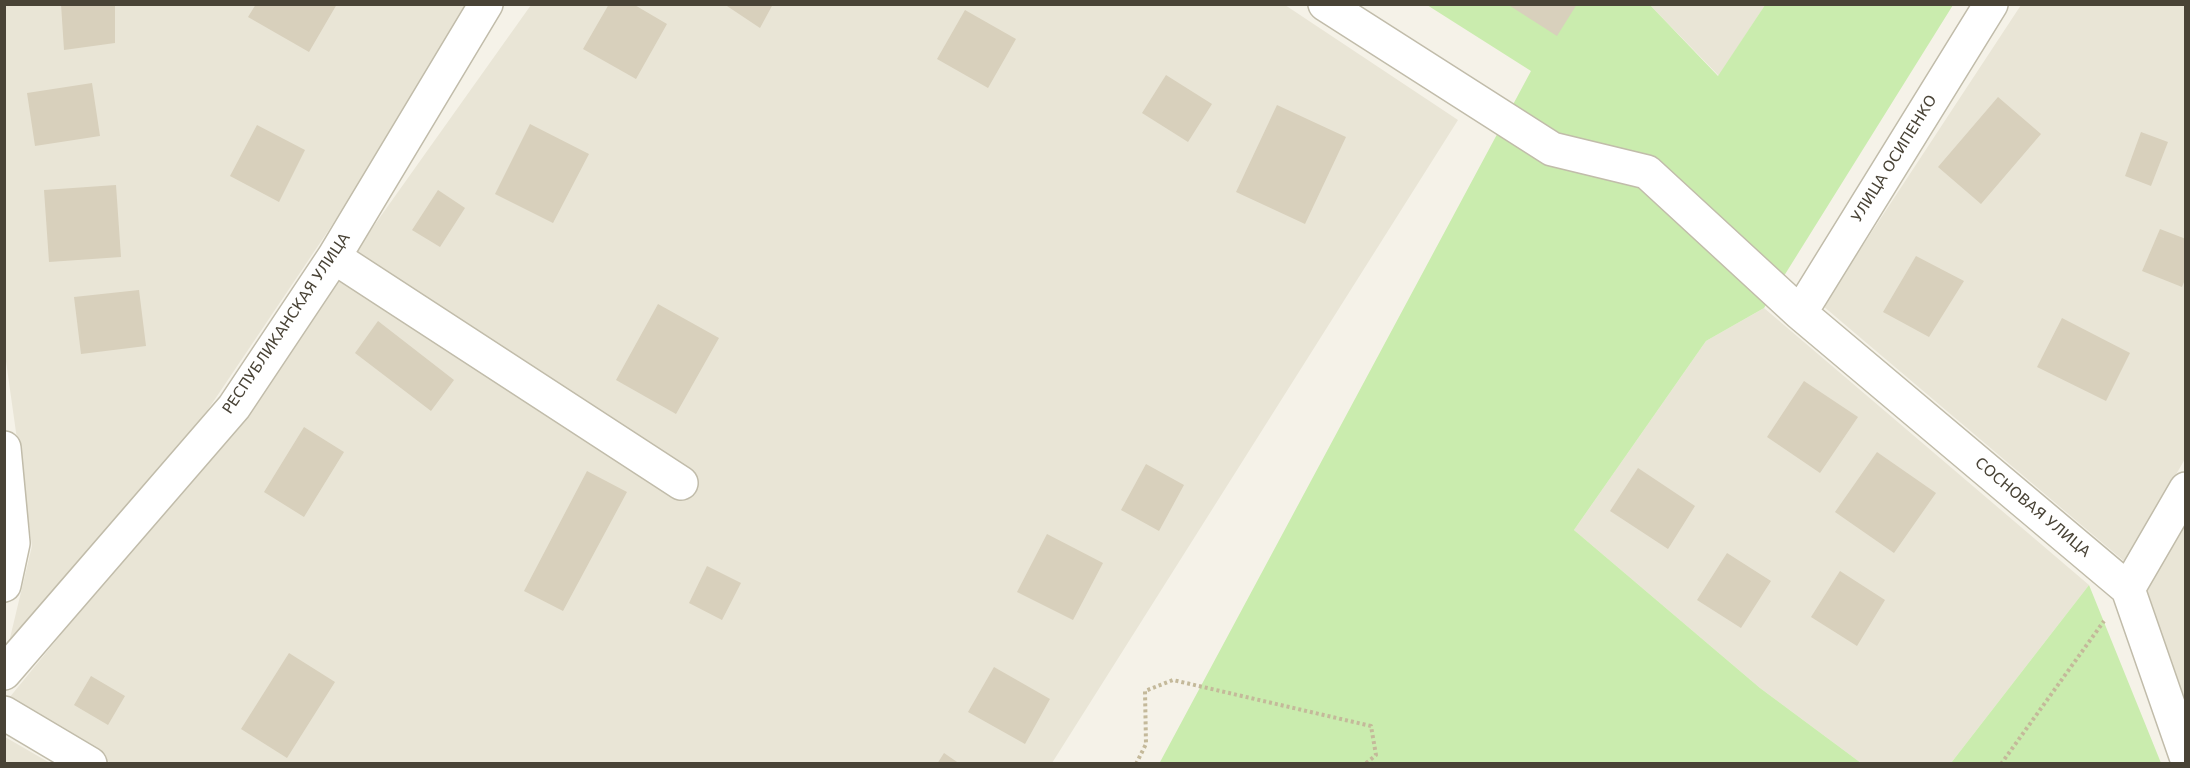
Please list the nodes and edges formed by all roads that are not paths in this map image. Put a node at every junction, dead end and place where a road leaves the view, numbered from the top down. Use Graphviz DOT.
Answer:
graph roads {
  1 [pos="486,4"];
  2 [pos="1324,4"];
  3 [pos="1990,4"];
  4 [pos="334,257"];
  5 [pos="1800,313"];
  6 [pos="4,448"];
  7 [pos="681,483"];
  8 [pos="2186,489"];
  9 [pos="4,585"];
  10 [pos="2128,589"];
  11 [pos="4,673"];
  12 [pos="4,714"];
  13 [pos="2186,756"];
  14 [pos="90,764"];
  1 -- 4 [label="street, РЕСПУБЛИКАНСКАЯ УЛИЦА"];
  2 -- 5 [label="street, СОСНОВАЯ УЛИЦА"];
  3 -- 5 [label="street, УЛИЦА ОСИПЕНКО"];
  4 -- 7 [label="street"];
  4 -- 11 [label="street, РЕСПУБЛИКАНСКАЯ УЛИЦА"];
  5 -- 10 [label="street, СОСНОВАЯ УЛИЦА"];
  6 -- 9 [label="street"];
  8 -- 10 [label="street"];
  10 -- 13 [label="street"];
  12 -- 14 [label="street"];
}
